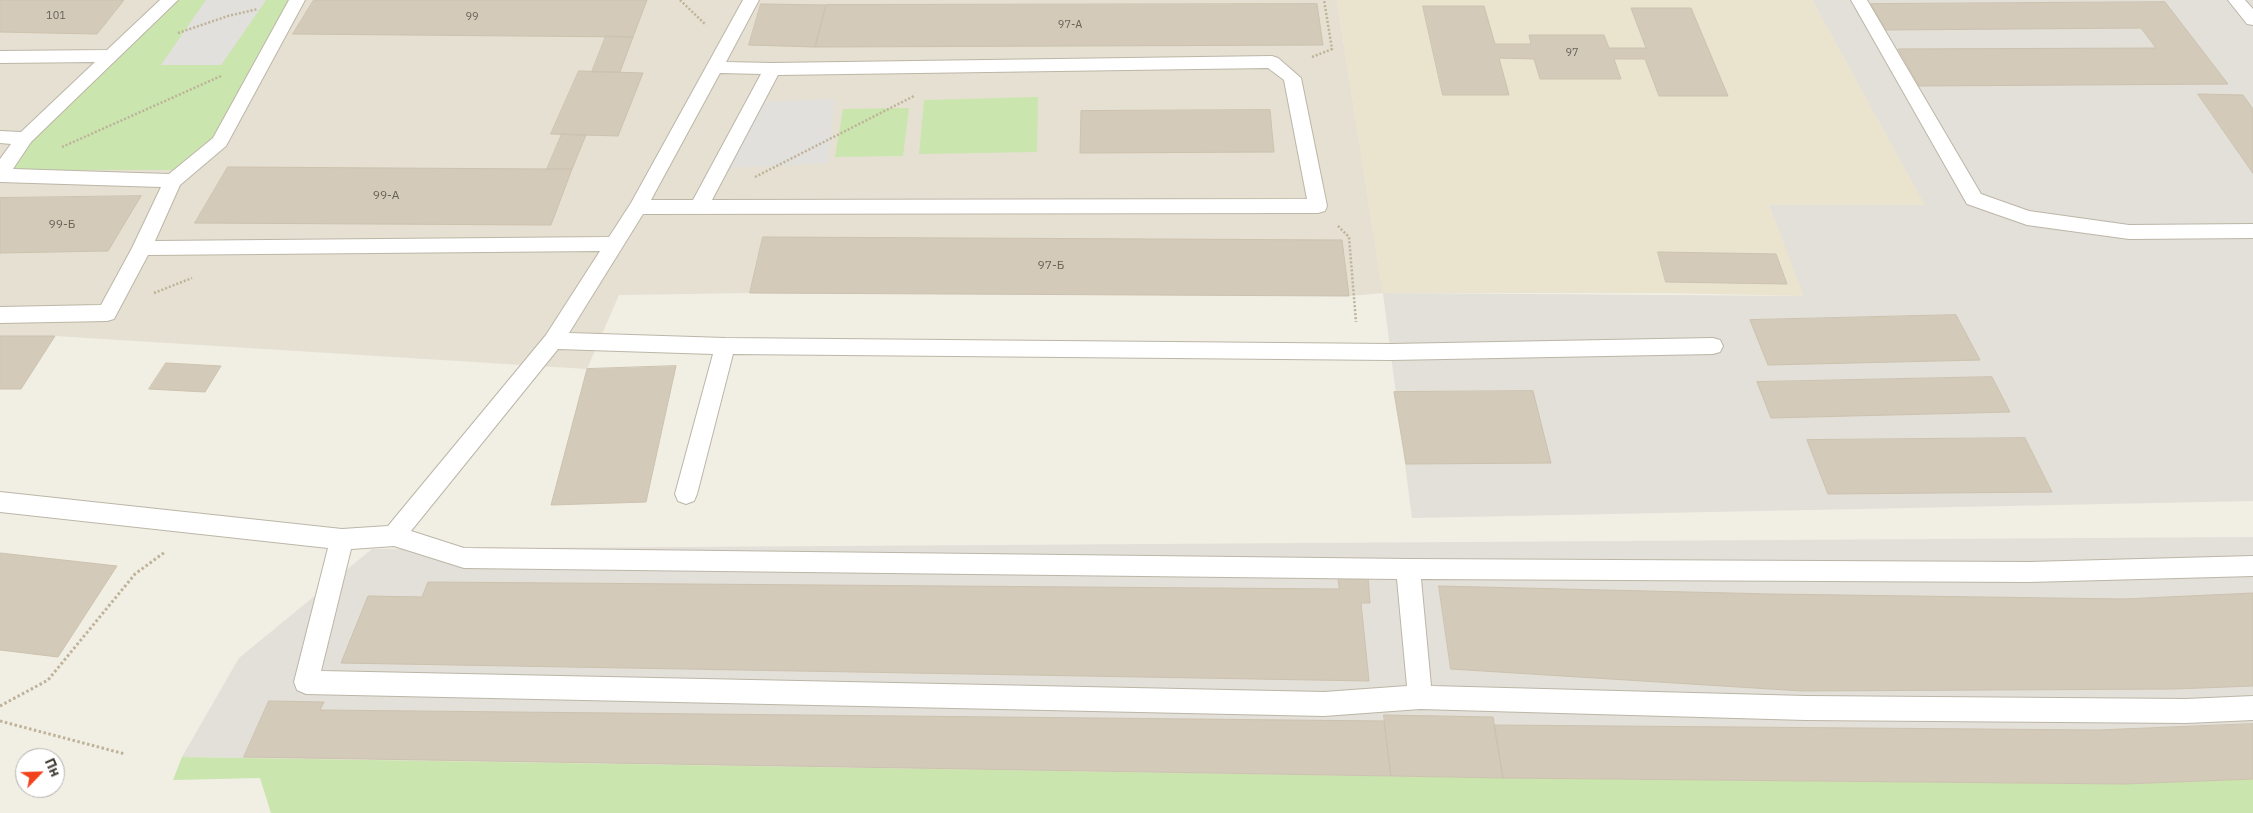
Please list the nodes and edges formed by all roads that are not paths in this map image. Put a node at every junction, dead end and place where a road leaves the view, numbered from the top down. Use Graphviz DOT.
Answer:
graph roads {
  1 [pos="170,0"];
  2 [pos="297,0"];
  3 [pos="751,0"];
  4 [pos="1860,0"];
  5 [pos="2236,0"];
  6 [pos="2253,20"];
  7 [pos="111,56"];
  8 [pos="0,57"];
  9 [pos="716,67"];
  10 [pos="772,69"];
  11 [pos="0,138"];
  12 [pos="25,138"];
  13 [pos="0,174"];
  14 [pos="173,181"];
  15 [pos="638,207"];
  16 [pos="698,208"];
  17 [pos="2253,231"];
  18 [pos="614,244"];
  19 [pos="142,248"];
  20 [pos="0,315"];
  21 [pos="553,341"];
  22 [pos="725,346"];
  23 [pos="1713,346"];
  24 [pos="686,494"];
  25 [pos="0,502"];
  26 [pos="394,536"];
  27 [pos="342,539"];
  28 [pos="2253,566"];
  29 [pos="1408,568"];
  30 [pos="1420,697"];
  31 [pos="2253,708"];
  1 -- 7 [label="lane"];
  2 -- 14 [label="lane"];
  3 -- 9 [label="lane"];
  4 -- 17 [label="lane"];
  5 -- 6 [label="lane"];
  7 -- 8 [label="lane"];
  7 -- 12 [label="lane"];
  9 -- 10 [label="lane"];
  9 -- 15 [label="lane"];
  10 -- 16 [label="lane"];
  10 -- 16 [label="lane"];
  11 -- 12 [label="lane"];
  12 -- 13 [label="lane"];
  13 -- 14 [label="lane"];
  14 -- 19 [label="lane"];
  15 -- 16 [label="lane"];
  15 -- 18 [label="lane"];
  18 -- 19 [label="lane"];
  18 -- 21 [label="lane"];
  19 -- 20 [label="lane"];
  21 -- 22 [label="lane"];
  21 -- 26 [label="lane"];
  22 -- 23 [label="lane"];
  22 -- 24 [label="lane"];
  25 -- 27 [label="lane"];
  26 -- 27 [label="lane"];
  26 -- 29 [label="lane"];
  27 -- 30 [label="lane"];
  28 -- 29 [label="lane"];
  29 -- 30 [label="lane"];
  30 -- 31 [label="lane"];
}
